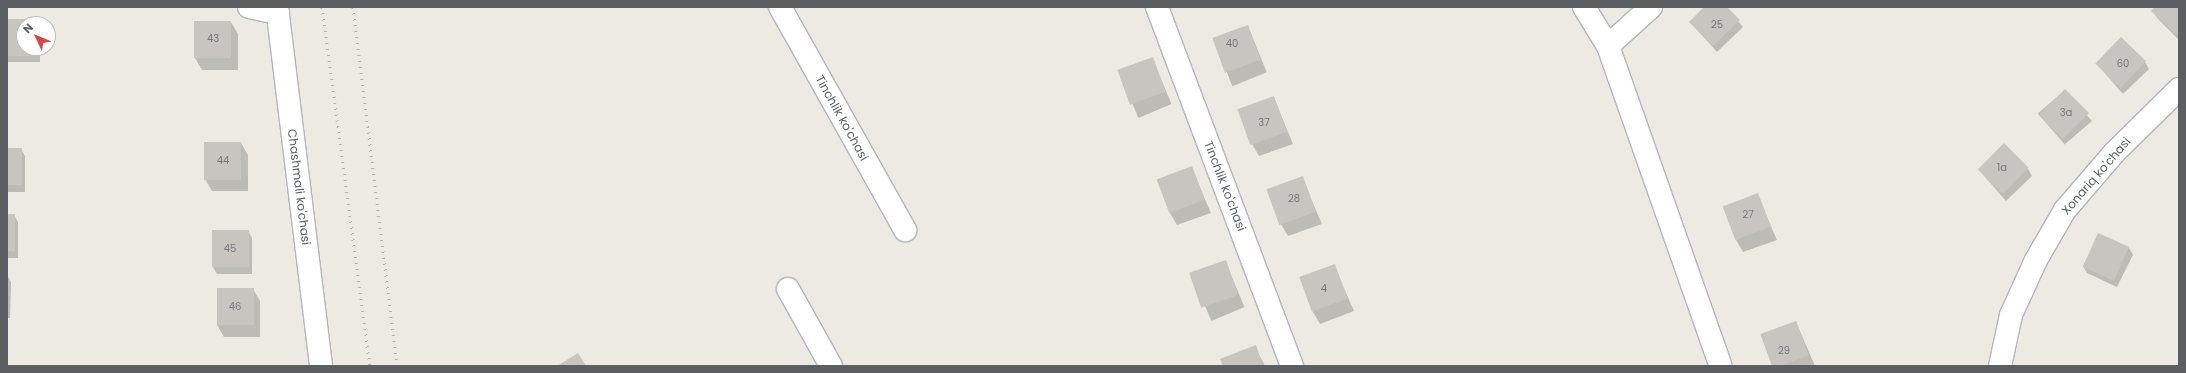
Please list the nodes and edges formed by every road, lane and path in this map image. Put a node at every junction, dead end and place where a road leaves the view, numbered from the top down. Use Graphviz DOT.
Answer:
graph roads {
  1 [pos="249,7"];
  2 [pos="780,7"];
  3 [pos="1157,7"];
  4 [pos="1584,7"];
  5 [pos="1651,7"];
  6 [pos="277,10"];
  7 [pos="1608,46"];
  8 [pos="2179,89"];
  9 [pos="905,230"];
  10 [pos="788,289"];
  11 [pos="321,366"];
  12 [pos="830,366"];
  13 [pos="1292,366"];
  14 [pos="1721,366"];
  15 [pos="2000,366"];
  1 -- 6 [label="street"];
  2 -- 9 [label="street, Tinchlik ko'chasi"];
  3 -- 13 [label="street, Tinchlik ko'chasi"];
  4 -- 7 [label="street"];
  5 -- 7 [label="street"];
  6 -- 11 [label="street, Chashmali ko'chasi"];
  7 -- 14 [label="street"];
  8 -- 15 [label="street, Xonariq ko'chasi"];
  10 -- 12 [label="street"];
}
